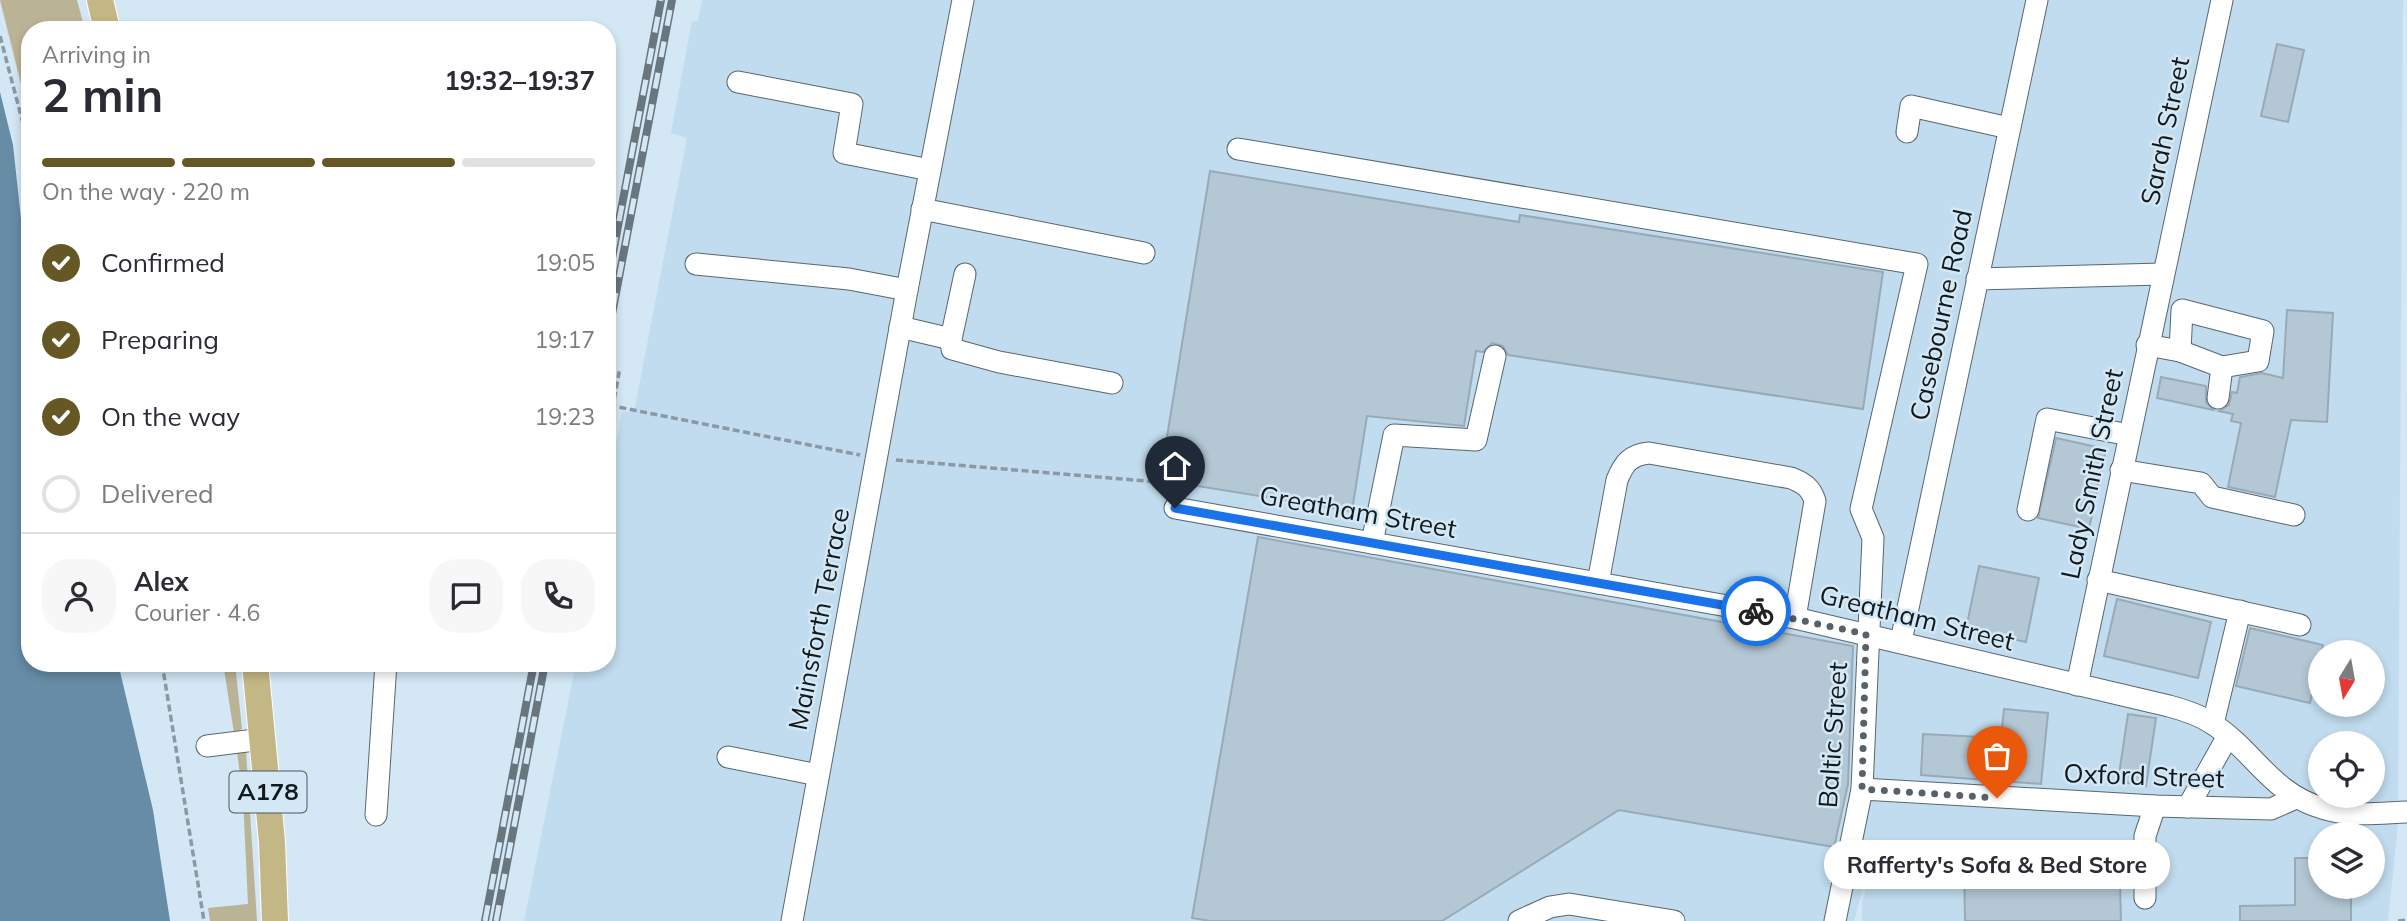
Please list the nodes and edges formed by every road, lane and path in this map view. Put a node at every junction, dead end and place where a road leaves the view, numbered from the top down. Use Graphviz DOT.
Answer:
graph roads {
  1 [pos="100,0"];
  2 [pos="963,0"];
  3 [pos="2037,0"];
  4 [pos="2222,0"];
  5 [pos="105,21"];
  6 [pos="0,36"];
  7 [pos="738,82"];
  8 [pos="21,116"];
  9 [pos="2009,128"];
  10 [pos="1907,132"];
  11 [pos="1238,149"];
  12 [pos="930,170"];
  13 [pos="922,209"];
  14 [pos="1144,253"];
  15 [pos="696,264"];
  16 [pos="965,274"];
  17 [pos="2162,274"];
  18 [pos="1977,279"];
  19 [pos="906,290"];
  20 [pos="900,327"];
  21 [pos="951,339"];
  22 [pos="2147,345"];
  23 [pos="2180,351"];
  24 [pos="1495,356"];
  25 [pos="2222,367"];
  26 [pos="616,372"];
  27 [pos="1112,383"];
  28 [pos="616,392"];
  29 [pos="2218,398"];
  30 [pos="616,407"];
  31 [pos="2129,435"];
  32 [pos="877,458"];
  33 [pos="2121,470"];
  34 [pos="1175,508"];
  35 [pos="2028,510"];
  36 [pos="2294,515"];
  37 [pos="1372,542"];
  38 [pos="2098,580"];
  39 [pos="1598,583"];
  40 [pos="2240,611"];
  41 [pos="1795,618"];
  42 [pos="2300,625"];
  43 [pos="1866,634"];
  44 [pos="1901,641"];
  45 [pos="163,672"];
  46 [pos="256,672"];
  47 [pos="385,672"];
  48 [pos="2077,685"];
  49 [pos="2221,730"];
  50 [pos="263,739"];
  51 [pos="207,746"];
  52 [pos="728,757"];
  53 [pos="818,775"];
  54 [pos="1862,789"];
  55 [pos="2296,798"];
  56 [pos="2155,806"];
  57 [pos="2188,807"];
  58 [pos="2407,813"];
  59 [pos="376,815"];
  60 [pos="2145,898"];
  61 [pos="2407,920"];
  62 [pos="204,921"];
  63 [pos="275,921"];
  64 [pos="792,921"];
  65 [pos="1519,921"];
  66 [pos="1674,921"];
  67 [pos="1835,921"];
  68 [pos="2398,921"];
  1 -- 5 [label="main road"];
  2 -- 12 [label="street, Mainsforth Terrace"];
  3 -- 9 [label="street, Casebourne Road"];
  4 -- 17 [label="street, Sarah Street"];
  6 -- 8 [label="path"];
  7 -- 12 [label="street"];
  9 -- 10 [label="street"];
  9 -- 18 [label="street, Casebourne Road"];
  11 -- 43 [label="street, Baltic Street"];
  12 -- 13 [label="street, Mainsforth Terrace"];
  13 -- 14 [label="street"];
  13 -- 19 [label="street, Mainsforth Terrace"];
  15 -- 19 [label="street"];
  16 -- 21 [label="street"];
  17 -- 18 [label="street"];
  17 -- 22 [label="street, Lady Smith Street"];
  18 -- 44 [label="street, Casebourne Road"];
  19 -- 20 [label="street, Mainsforth Terrace"];
  20 -- 21 [label="street"];
  20 -- 32 [label="street, Mainsforth Terrace"];
  21 -- 27 [label="street"];
  22 -- 23 [label="street"];
  22 -- 31 [label="street, Lady Smith Street"];
  23 -- 25 [label="street"];
  23 -- 25 [label="street"];
  24 -- 37 [label="street"];
  25 -- 29 [label="street"];
  26 -- 28 [label="path"];
  30 -- 32 [label="path"];
  31 -- 33 [label="street, Lady Smith Street"];
  31 -- 35 [label="street"];
  32 -- 34 [label="path"];
  32 -- 53 [label="street, Mainsforth Terrace"];
  33 -- 36 [label="street"];
  33 -- 38 [label="street, Lady Smith Street"];
  34 -- 37 [label="street, Greatham Street"];
  37 -- 39 [label="street, Greatham Street"];
  38 -- 40 [label="street"];
  38 -- 48 [label="street, Lady Smith Street"];
  39 -- 41 [label="street, Greatham Street"];
  39 -- 41 [label="street"];
  40 -- 42 [label="street"];
  40 -- 49 [label="street"];
  41 -- 43 [label="street, Greatham Street"];
  43 -- 44 [label="street, Greatham Street"];
  43 -- 54 [label="street, Baltic Street"];
  44 -- 48 [label="street, Greatham Street"];
  45 -- 62 [label="path"];
  46 -- 50 [label="main road, A178"];
  47 -- 59 [label="street"];
  48 -- 49 [label="street, Greatham Street"];
  49 -- 55 [label="street, Greatham Street"];
  49 -- 57 [label="street"];
  50 -- 51 [label="street"];
  50 -- 63 [label="main road, A178"];
  52 -- 53 [label="street"];
  53 -- 64 [label="street, Mainsforth Terrace"];
  54 -- 56 [label="street, Oxford Street"];
  54 -- 67 [label="street, Baltic Street"];
  55 -- 57 [label="street, Oxford Street"];
  55 -- 58 [label="street, Greatham Street"];
  56 -- 57 [label="street, Oxford Street"];
  56 -- 60 [label="street"];
  61 -- 68 [label="path"];
  65 -- 66 [label="street"];
}
